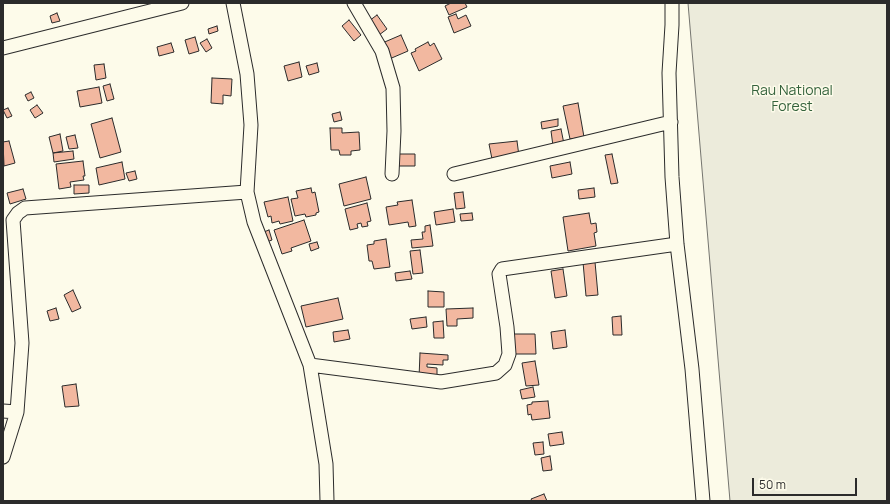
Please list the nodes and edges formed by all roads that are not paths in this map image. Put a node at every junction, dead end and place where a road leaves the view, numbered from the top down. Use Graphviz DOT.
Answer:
graph roads {
  1 [pos="182,3"];
  2 [pos="233,3"];
  3 [pos="354,3"];
  4 [pos="672,3"];
  5 [pos="3,48"];
  6 [pos="671,122"];
  7 [pos="392,174"];
  8 [pos="454,174"];
  9 [pos="247,192"];
  10 [pos="677,244"];
  11 [pos="310,365"];
  12 [pos="3,411"];
  13 [pos="17,412"];
  14 [pos="3,456"];
  15 [pos="327,501"];
  16 [pos="703,501"];
  1 -- 5 [label="street"];
  2 -- 9 [label="street"];
  3 -- 7 [label="street"];
  4 -- 6 [label="street"];
  6 -- 8 [label="street"];
  6 -- 10 [label="street"];
  9 -- 11 [label="street"];
  9 -- 13 [label="street"];
  10 -- 11 [label="street"];
  10 -- 16 [label="street"];
  11 -- 15 [label="street"];
  12 -- 13 [label="street"];
  13 -- 14 [label="street"];
}
